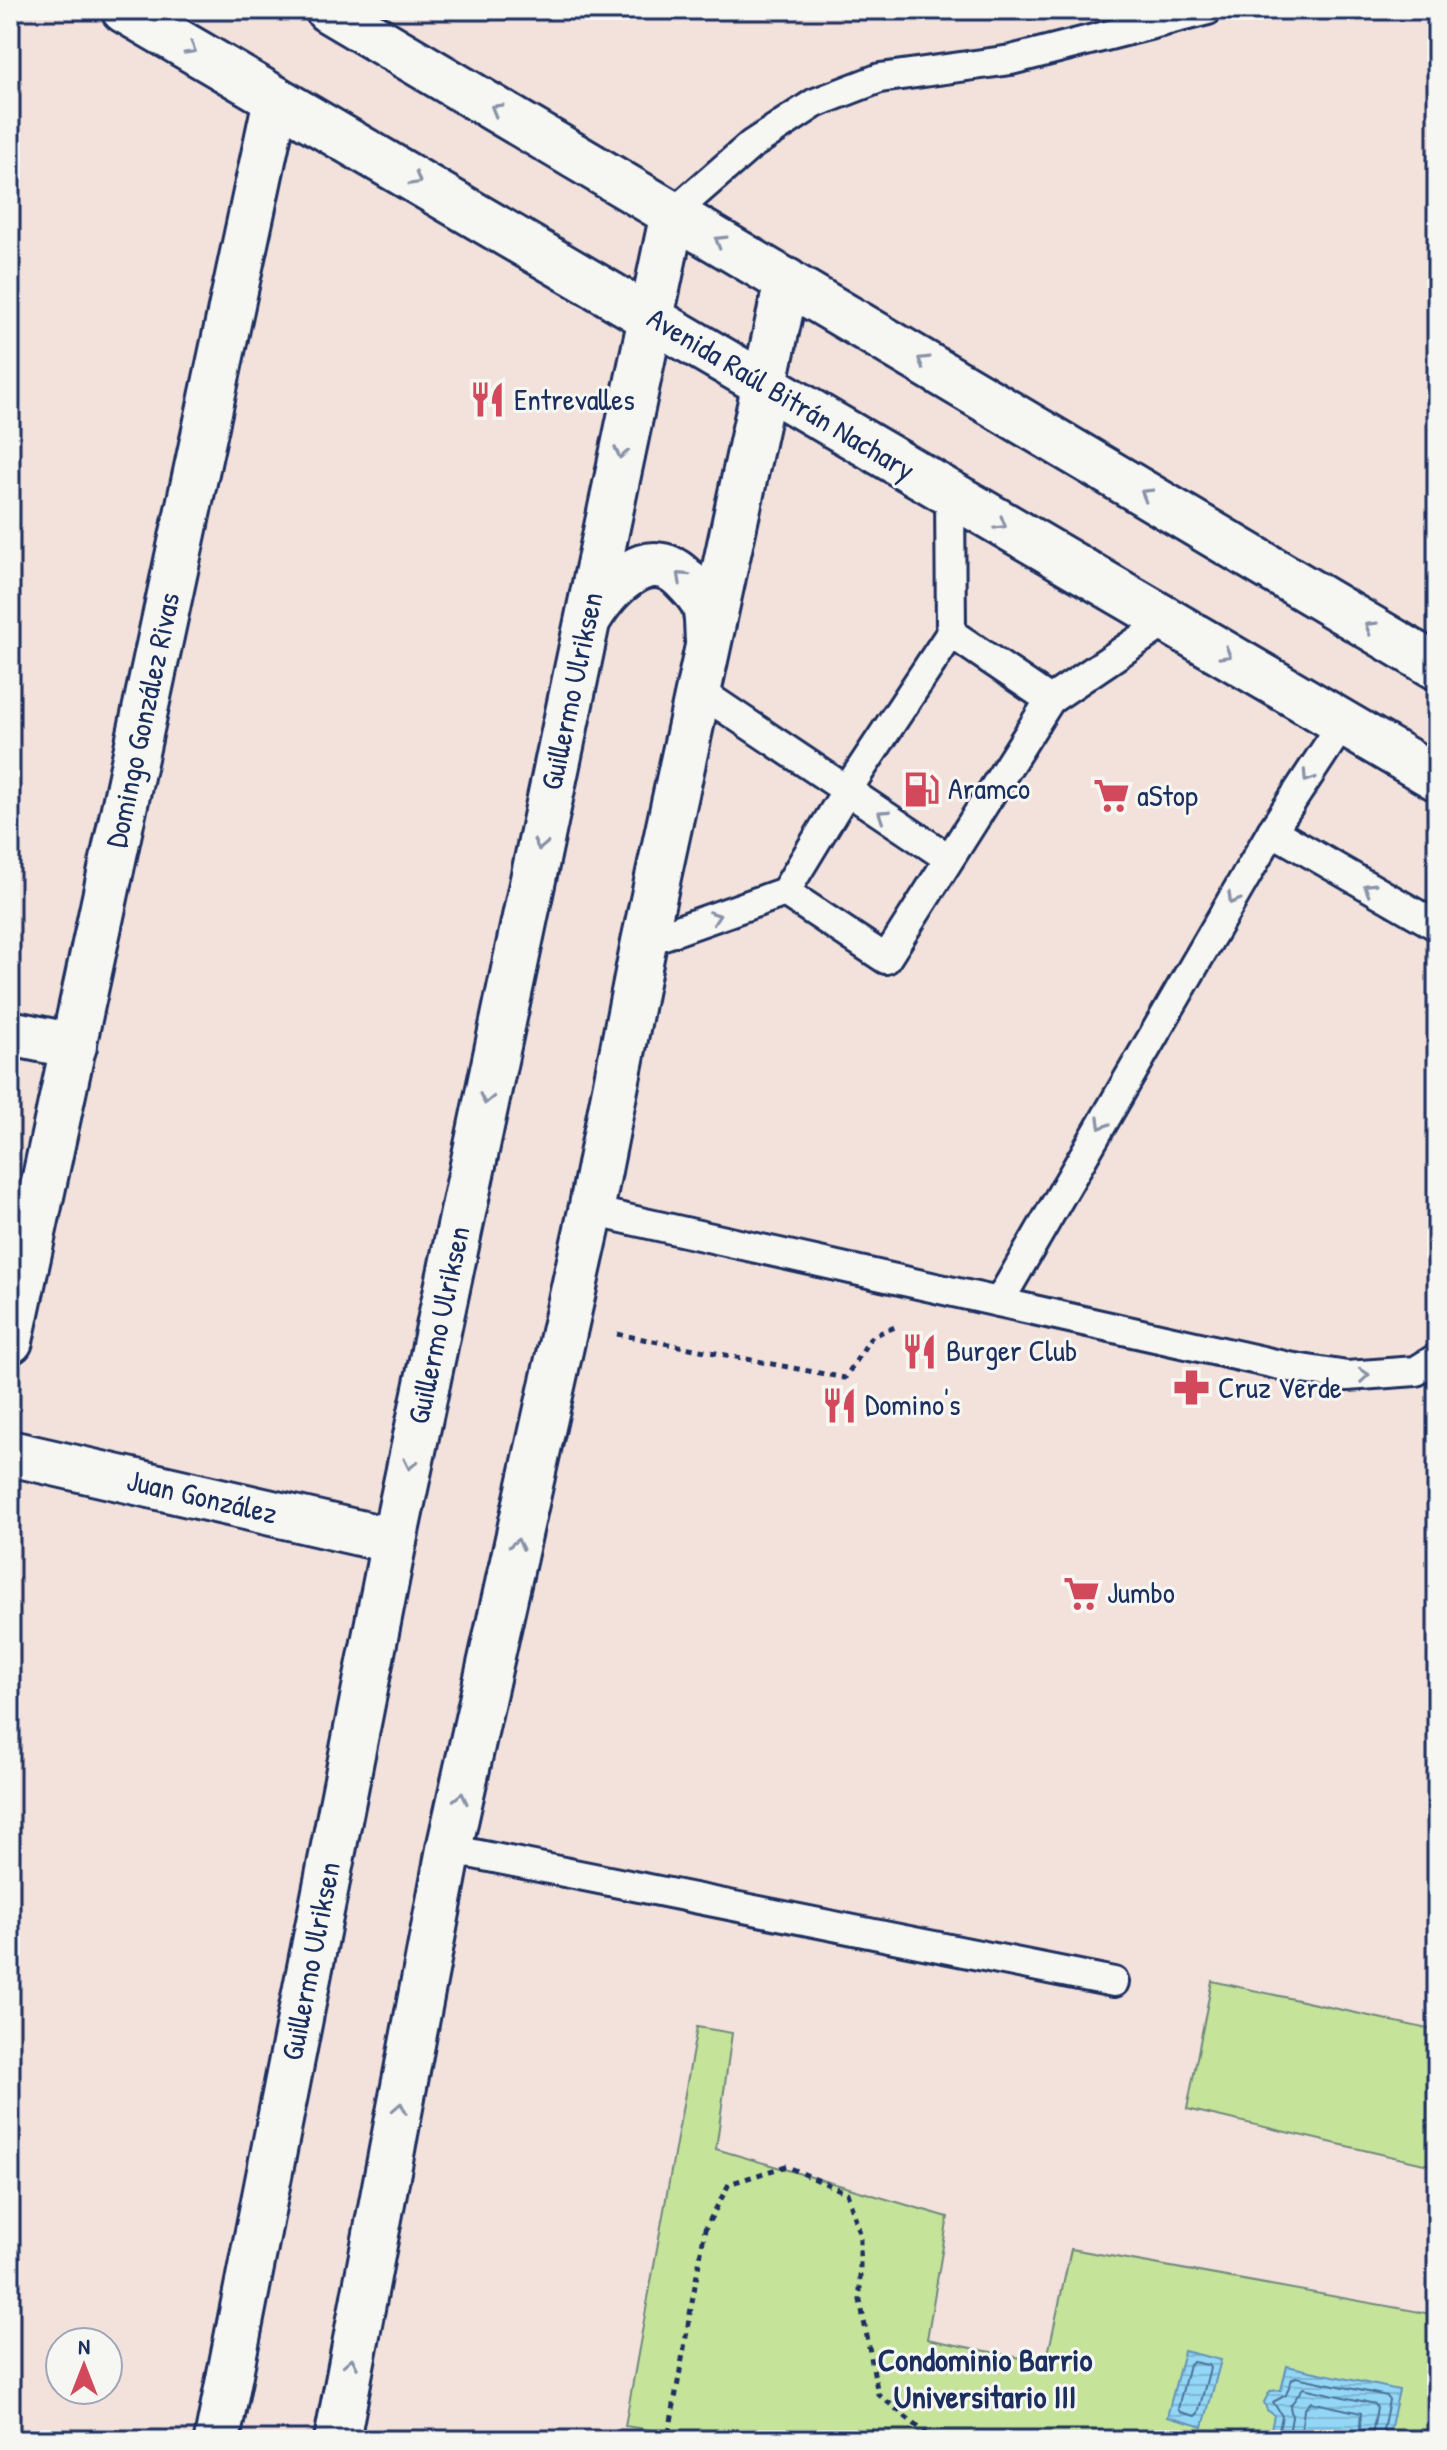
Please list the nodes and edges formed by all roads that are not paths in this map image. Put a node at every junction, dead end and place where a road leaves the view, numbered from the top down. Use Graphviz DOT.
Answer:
graph roads {
  1 [pos="124,10"];
  2 [pos="328,10"];
  3 [pos="1208,10"];
  4 [pos="276,99"];
  5 [pos="673,213"];
  6 [pos="787,281"];
  7 [pos="650,316"];
  8 [pos="764,386"];
  9 [pos="950,493"];
  10 [pos="1167,621"];
  11 [pos="586,624"];
  12 [pos="951,633"];
  13 [pos="709,647"];
  14 [pos="1437,667"];
  15 [pos="699,691"];
  16 [pos="1050,700"];
  17 [pos="1343,723"];
  18 [pos="1437,778"];
  19 [pos="847,790"];
  20 [pos="1272,831"];
  21 [pos="948,858"];
  22 [pos="785,892"];
  23 [pos="1437,926"];
  24 [pos="644,942"];
  25 [pos="10,1033"];
  26 [pos="74,1046"];
  27 [pos="591,1211"];
  28 [pos="999,1302"];
  29 [pos="10,1341"];
  30 [pos="1437,1358"];
  31 [pos="10,1453"];
  32 [pos="394,1541"];
  33 [pos="449,1849"];
  34 [pos="1114,1982"];
  35 [pos="217,2440"];
  36 [pos="337,2440"];
  1 -- 4 [label="main road, Avenida Raúl Bitrán Nachary, one-way"];
  5 -- 2 [label="main road, one-way"];
  3 -- 5 [label="lane"];
  4 -- 7 [label="main road, Avenida Raúl Bitrán Nachary, one-way"];
  4 -- 26 [label="main road, Domingo González Rivas"];
  6 -- 5 [label="main road, one-way"];
  5 -- 7 [label="main road, Guillermo Ulriksen"];
  6 -- 8 [label="main road"];
  14 -- 6 [label="main road, one-way"];
  7 -- 8 [label="main road, Avenida Raúl Bitrán Nachary"];
  7 -- 11 [label="main road, Guillermo Ulriksen, one-way"];
  8 -- 9 [label="main road, Avenida Raúl Bitrán Nachary"];
  8 -- 13 [label="main road"];
  9 -- 10 [label="main road, Avenida Raúl Bitrán Nachary, one-way"];
  9 -- 12 [label="lane"];
  10 -- 16 [label="lane"];
  10 -- 17 [label="main road, Avenida Raúl Bitrán Nachary, one-way"];
  13 -- 11 [label="main road, one-way"];
  11 -- 32 [label="main road, Guillermo Ulriksen, one-way"];
  12 -- 16 [label="lane"];
  12 -- 19 [label="lane"];
  13 -- 15 [label="main road"];
  15 -- 19 [label="lane"];
  15 -- 24 [label="main road"];
  16 -- 21 [label="lane"];
  17 -- 18 [label="main road, Avenida Raúl Bitrán Nachary"];
  17 -- 20 [label="lane, one-way"];
  21 -- 19 [label="lane, one-way"];
  19 -- 22 [label="lane"];
  23 -- 20 [label="lane, one-way"];
  20 -- 28 [label="lane, one-way"];
  21 -- 22 [label="lane"];
  24 -- 22 [label="lane, one-way"];
  24 -- 27 [label="main road"];
  25 -- 26 [label="main road"];
  26 -- 29 [label="main road, Domingo González Rivas"];
  27 -- 28 [label="lane"];
  33 -- 27 [label="main road, one-way"];
  28 -- 30 [label="lane, one-way"];
  31 -- 32 [label="main road, Juan González"];
  32 -- 35 [label="main road, Guillermo Ulriksen"];
  33 -- 34 [label="lane"];
  36 -- 33 [label="main road, one-way"];
}
